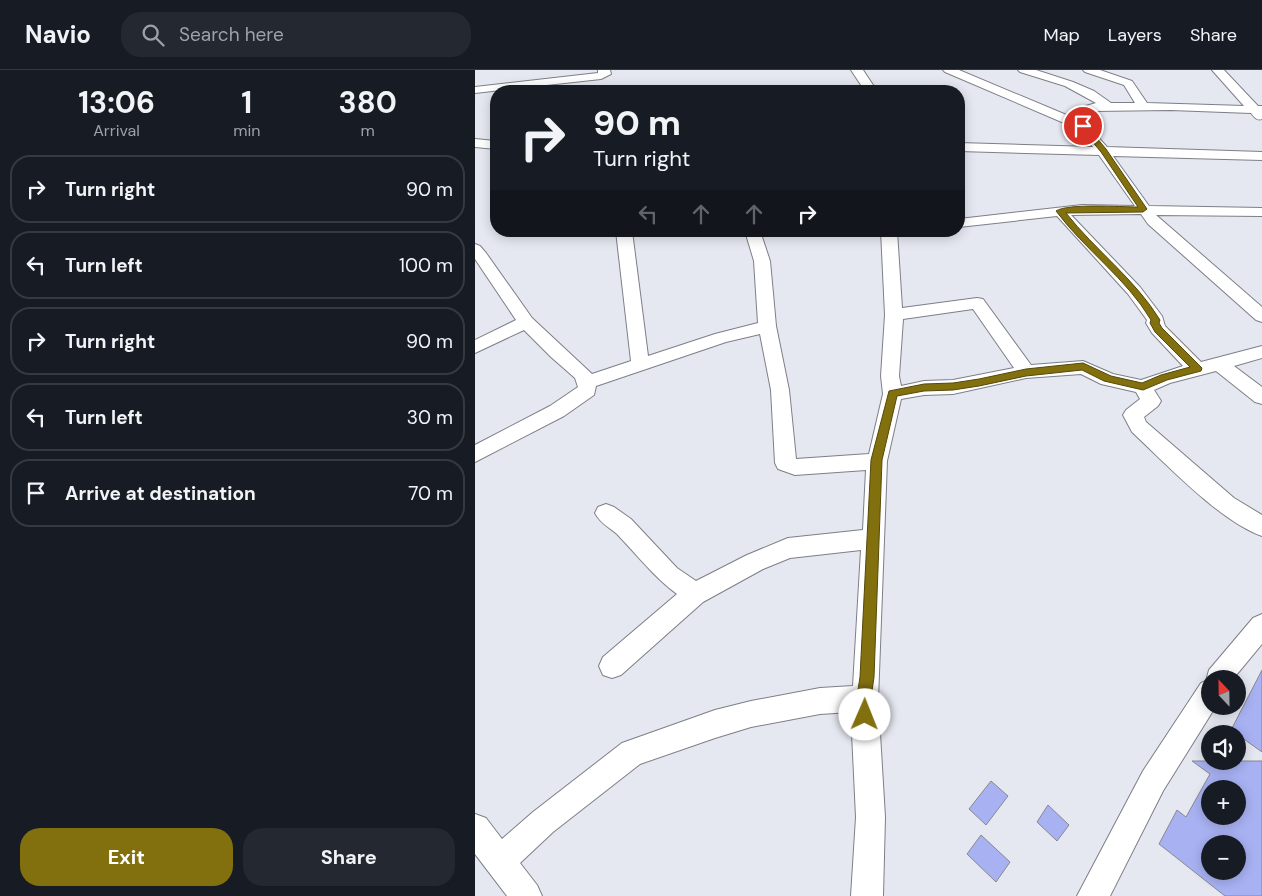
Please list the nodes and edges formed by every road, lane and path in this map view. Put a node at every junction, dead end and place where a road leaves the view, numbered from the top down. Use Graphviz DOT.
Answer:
graph roads {
  1 [pos="604,70"];
  2 [pos="857,70"];
  3 [pos="949,70"];
  4 [pos="977,70"];
  5 [pos="1025,70"];
  6 [pos="1089,70"];
  7 [pos="1219,70"];
  8 [pos="966,76"];
  9 [pos="510,85"];
  10 [pos="867,85"];
  11 [pos="490,88"];
  12 [pos="475,90"];
  13 [pos="1144,106"];
  14 [pos="1108,107"];
  15 [pos="1260,112"];
  16 [pos="1083,126"];
  17 [pos="475,143"];
  18 [pos="490,144"];
  19 [pos="965,147"];
  20 [pos="1103,151"];
  21 [pos="1262,156"];
  22 [pos="1143,209"];
  23 [pos="1060,211"];
  24 [pos="1262,212"];
  25 [pos="965,222"];
  26 [pos="625,237"];
  27 [pos="754,237"];
  28 [pos="889,237"];
  29 [pos="479,259"];
  30 [pos="1258,308"];
  31 [pos="894,315"];
  32 [pos="527,322"];
  33 [pos="767,326"];
  34 [pos="475,346"];
  35 [pos="1262,352"];
  36 [pos="640,364"];
  37 [pos="1220,365"];
  38 [pos="1197,368"];
  39 [pos="1026,372"];
  40 [pos="588,382"];
  41 [pos="1143,387"];
  42 [pos="893,394"];
  43 [pos="1262,397"];
  44 [pos="475,454"];
  45 [pos="877,460"];
  46 [pos="606,513"];
  47 [pos="1262,527"];
  48 [pos="873,539"];
  49 [pos="695,594"];
  50 [pos="1262,626"];
  51 [pos="612,666"];
  52 [pos="1224,670"];
  53 [pos="864,698"];
  54 [pos="1201,706"];
  55 [pos="475,829"];
  56 [pos="499,862"];
  57 [pos="526,896"];
  58 [pos="867,896"];
  59 [pos="1093,896"];
  1 -- 9 [label="street"];
  2 -- 10 [label="street"];
  3 -- 8 [label="street"];
  4 -- 8 [label="street"];
  5 -- 14 [label="street"];
  6 -- 13 [label="street"];
  7 -- 15 [label="street"];
  8 -- 16 [label="street"];
  11 -- 12 [label="street"];
  13 -- 14 [label="street"];
  13 -- 15 [label="street"];
  14 -- 16 [label="street"];
  16 -- 20 [label="street"];
  17 -- 18 [label="street"];
  19 -- 20 [label="street"];
  20 -- 21 [label="street"];
  20 -- 22 [label="street"];
  22 -- 23 [label="street"];
  22 -- 24 [label="street"];
  22 -- 30 [label="street"];
  23 -- 25 [label="street"];
  23 -- 38 [label="street"];
  26 -- 36 [label="street"];
  27 -- 33 [label="street"];
  28 -- 31 [label="street"];
  29 -- 32 [label="street"];
  31 -- 39 [label="street"];
  31 -- 42 [label="street"];
  32 -- 34 [label="street"];
  32 -- 40 [label="street"];
  33 -- 36 [label="street"];
  33 -- 45 [label="street"];
  35 -- 37 [label="street"];
  36 -- 40 [label="street"];
  37 -- 38 [label="street"];
  37 -- 43 [label="street"];
  38 -- 41 [label="street"];
  39 -- 41 [label="street"];
  39 -- 42 [label="street"];
  40 -- 44 [label="street"];
  41 -- 47 [label="street"];
  42 -- 45 [label="street"];
  45 -- 48 [label="street"];
  46 -- 49 [label="street"];
  48 -- 49 [label="street"];
  48 -- 53 [label="street"];
  49 -- 51 [label="street"];
  50 -- 52 [label="street"];
  53 -- 56 [label="street"];
  53 -- 58 [label="street"];
  54 -- 59 [label="street"];
  55 -- 56 [label="street"];
  56 -- 57 [label="street"];
}
